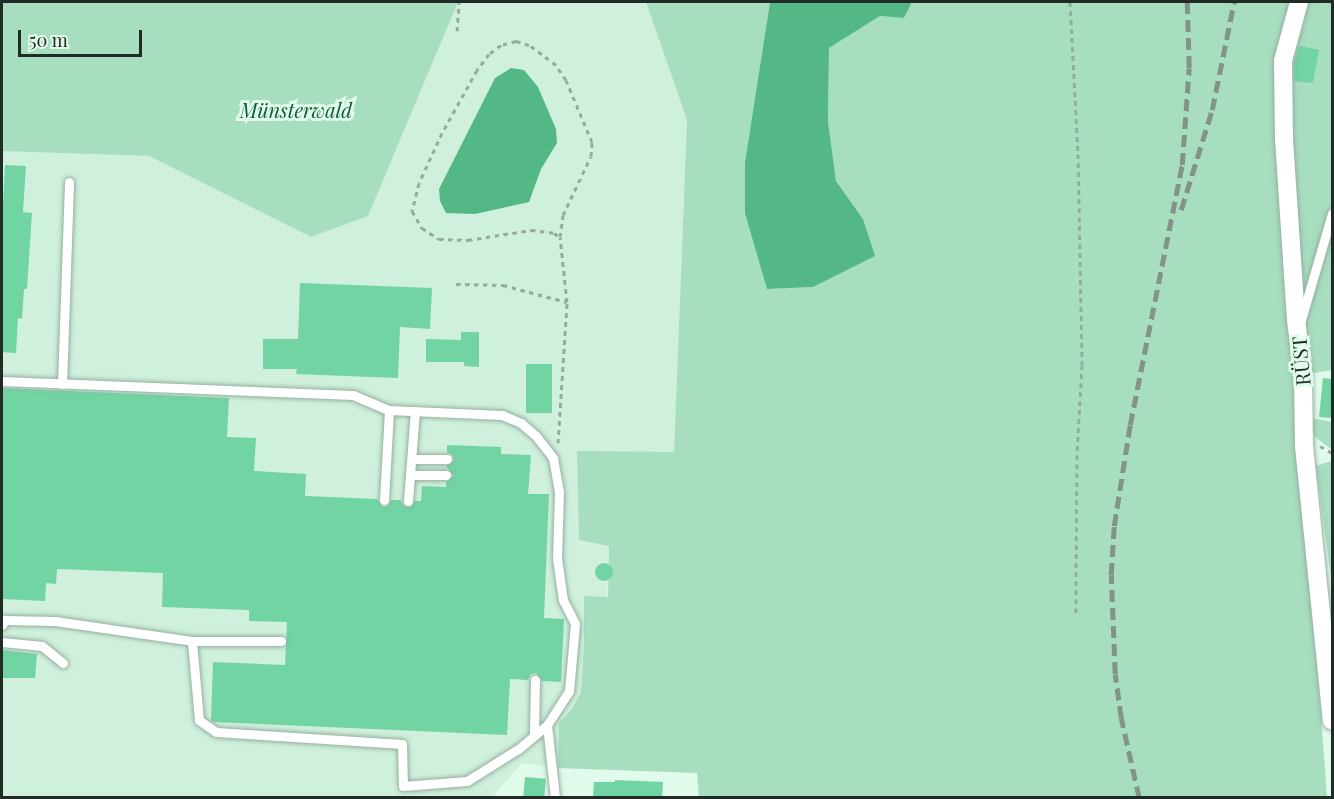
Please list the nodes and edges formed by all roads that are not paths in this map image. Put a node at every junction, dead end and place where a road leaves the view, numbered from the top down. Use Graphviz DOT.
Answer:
graph roads {
  1 [pos="1299,2"];
  2 [pos="69,182"];
  3 [pos="1332,213"];
  4 [pos="1297,331"];
  5 [pos="2,381"];
  6 [pos="62,384"];
  7 [pos="389,410"];
  8 [pos="415,411"];
  9 [pos="412,459"];
  10 [pos="447,459"];
  11 [pos="410,475"];
  12 [pos="446,475"];
  13 [pos="384,500"];
  14 [pos="408,501"];
  15 [pos="2,625"];
  16 [pos="192,641"];
  17 [pos="281,641"];
  18 [pos="2,642"];
  19 [pos="63,663"];
  20 [pos="535,680"];
  21 [pos="1332,721"];
  22 [pos="547,725"];
  23 [pos="534,735"];
  24 [pos="555,798"];
  1 -- 4 [label="street, RÜST"];
  2 -- 6 [label="lane"];
  3 -- 4 [label="lane"];
  4 -- 21 [label="street, RÜST"];
  5 -- 6 [label="lane"];
  6 -- 7 [label="lane"];
  7 -- 8 [label="lane"];
  7 -- 13 [label="lane"];
  8 -- 9 [label="lane"];
  8 -- 22 [label="lane"];
  9 -- 10 [label="lane"];
  9 -- 11 [label="lane"];
  11 -- 12 [label="lane"];
  11 -- 14 [label="lane"];
  15 -- 16 [label="lane"];
  16 -- 17 [label="lane"];
  16 -- 23 [label="lane"];
  18 -- 19 [label="lane"];
  20 -- 23 [label="lane"];
  22 -- 23 [label="lane"];
  22 -- 24 [label="lane"];
}
